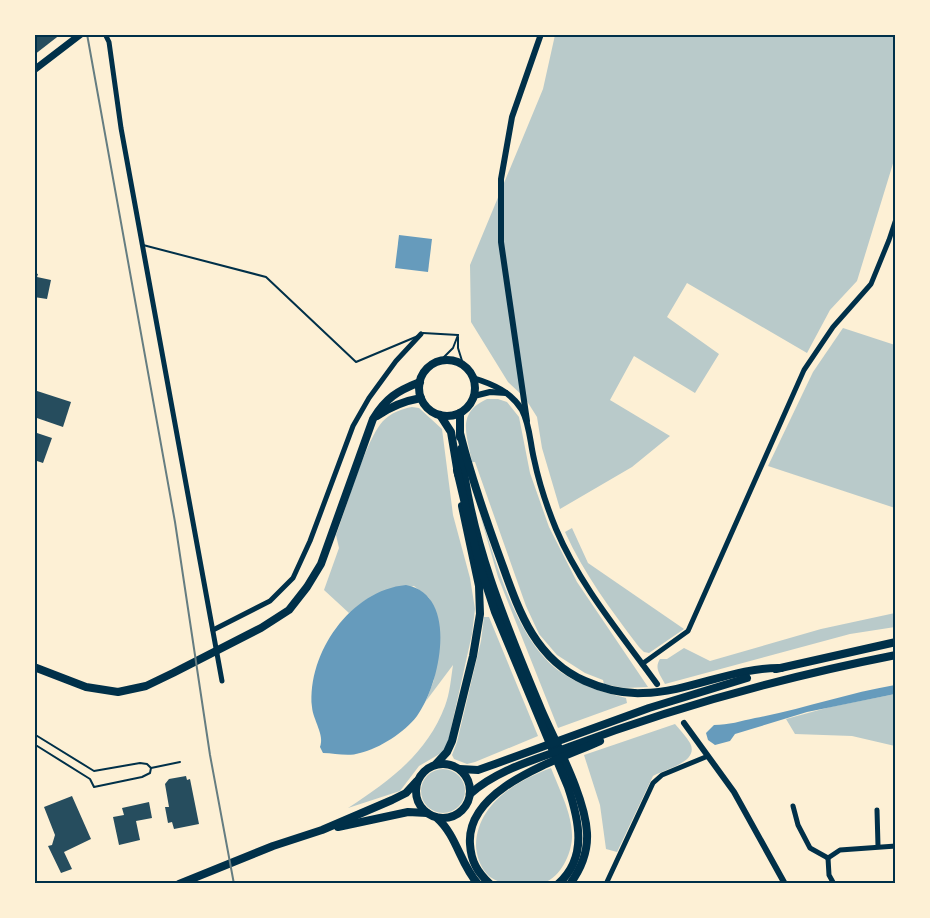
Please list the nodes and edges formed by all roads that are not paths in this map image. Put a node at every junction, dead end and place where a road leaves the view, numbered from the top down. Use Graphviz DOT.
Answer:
graph roads {
  1 [pos="81,34"];
  2 [pos="105,34"];
  3 [pos="541,34"];
  4 [pos="34,70"];
  5 [pos="896,219"];
  6 [pos="142,245"];
  7 [pos="421,334"];
  8 [pos="458,334"];
  9 [pos="441,360"];
  10 [pos="463,364"];
  11 [pos="473,378"];
  12 [pos="420,382"];
  13 [pos="507,394"];
  14 [pos="474,396"];
  15 [pos="421,398"];
  16 [pos="460,413"];
  17 [pos="440,415"];
  18 [pos="373,419"];
  19 [pos="527,421"];
  20 [pos="460,433"];
  21 [pos="457,470"];
  22 [pos="213,630"];
  23 [pos="896,642"];
  24 [pos="896,655"];
  25 [pos="642,664"];
  26 [pos="34,666"];
  27 [pos="781,668"];
  28 [pos="222,681"];
  29 [pos="657,684"];
  30 [pos="684,723"];
  31 [pos="34,734"];
  32 [pos="582,741"];
  33 [pos="34,744"];
  34 [pos="708,756"];
  35 [pos="180,762"];
  36 [pos="436,764"];
  37 [pos="534,765"];
  38 [pos="151,768"];
  39 [pos="460,769"];
  40 [pos="93,771"];
  41 [pos="90,779"];
  42 [pos="417,781"];
  43 [pos="470,794"];
  44 [pos="793,806"];
  45 [pos="877,810"];
  46 [pos="427,813"];
  47 [pos="437,818"];
  48 [pos="322,830"];
  49 [pos="878,846"];
  50 [pos="896,846"];
  51 [pos="828,858"];
  52 [pos="179,884"];
  53 [pos="478,884"];
  54 [pos="490,884"];
  55 [pos="558,884"];
  56 [pos="570,884"];
  57 [pos="606,884"];
  58 [pos="785,884"];
  59 [pos="834,884"];
  1 -- 4 [label="main road"];
  2 -- 6 [label="street"];
  3 -- 19 [label="street"];
  5 -- 25 [label="street"];
  6 -- 7 [label="lane"];
  6 -- 22 [label="street"];
  7 -- 8 [label="lane"];
  7 -- 22 [label="street"];
  8 -- 9 [label="lane"];
  8 -- 10 [label="lane"];
  9 -- 10 [label="main road"];
  9 -- 12 [label="main road"];
  10 -- 11 [label="main road"];
  11 -- 13 [label="street"];
  11 -- 14 [label="main road"];
  12 -- 15 [label="main road"];
  12 -- 18 [label="main road"];
  13 -- 14 [label="street"];
  13 -- 19 [label="street"];
  14 -- 16 [label="main road"];
  15 -- 17 [label="main road"];
  15 -- 18 [label="main road"];
  16 -- 17 [label="main road"];
  16 -- 20 [label="main road"];
  17 -- 21 [label="main road"];
  18 -- 26 [label="main road"];
  19 -- 25 [label="street"];
  20 -- 27 [label="highway"];
  20 -- 56 [label="main road"];
  21 -- 36 [label="main road"];
  21 -- 55 [label="highway"];
  22 -- 28 [label="street"];
  23 -- 27 [label="highway"];
  24 -- 32 [label="highway"];
  25 -- 29 [label="street"];
  27 -- 32 [label="highway"];
  30 -- 34 [label="street"];
  31 -- 40 [label="lane"];
  32 -- 37 [label="highway"];
  32 -- 39 [label="highway"];
  33 -- 41 [label="lane"];
  34 -- 57 [label="street"];
  34 -- 58 [label="street"];
  35 -- 38 [label="lane"];
  36 -- 39 [label="main road"];
  36 -- 42 [label="main road"];
  37 -- 43 [label="highway"];
  37 -- 54 [label="highway"];
  38 -- 40 [label="lane"];
  38 -- 41 [label="lane"];
  39 -- 43 [label="main road"];
  40 -- 41 [label="lane"];
  42 -- 46 [label="main road"];
  42 -- 48 [label="main road"];
  43 -- 47 [label="main road"];
  44 -- 51 [label="street"];
  45 -- 49 [label="street"];
  46 -- 47 [label="main road"];
  46 -- 48 [label="main road"];
  47 -- 53 [label="main road"];
  48 -- 52 [label="main road"];
  49 -- 50 [label="street"];
  49 -- 51 [label="street"];
  51 -- 59 [label="street"];
}
